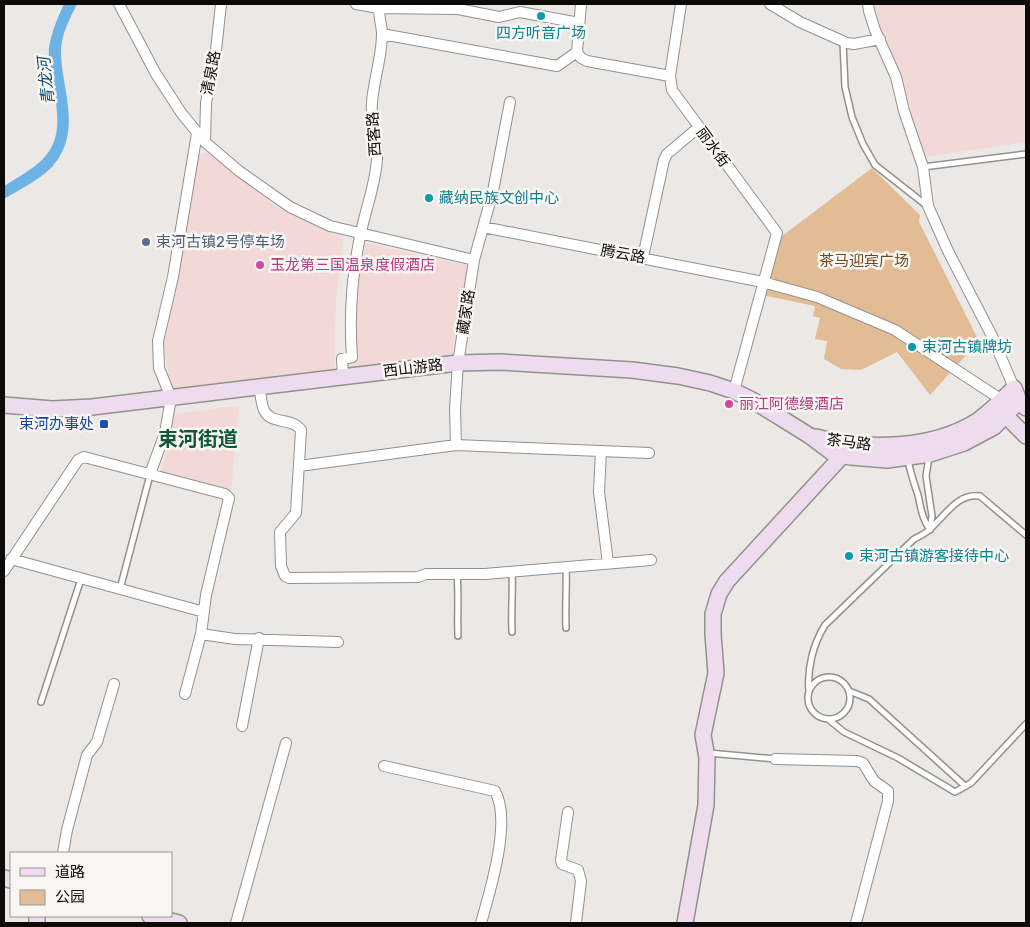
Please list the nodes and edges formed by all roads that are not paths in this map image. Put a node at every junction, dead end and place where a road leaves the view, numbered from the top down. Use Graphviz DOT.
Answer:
graph roads {
  1 [pos="119,4"];
  2 [pos="221,4"];
  3 [pos="356,4"];
  4 [pos="581,4"];
  5 [pos="682,4"];
  6 [pos="770,4"];
  7 [pos="868,4"];
  8 [pos="380,6"];
  9 [pos="579,23"];
  10 [pos="382,34"];
  11 [pos="880,39"];
  12 [pos="843,42"];
  13 [pos="577,52"];
  14 [pos="670,76"];
  15 [pos="510,102"];
  16 [pos="699,127"];
  17 [pos="197,133"];
  18 [pos="205,142"];
  19 [pos="1026,154"];
  20 [pos="923,167"];
  21 [pos="928,206"];
  22 [pos="483,227"];
  23 [pos="360,234"];
  24 [pos="644,257"];
  25 [pos="474,260"];
  26 [pos="763,282"];
  27 [pos="458,363"];
  28 [pos="343,377"];
  29 [pos="260,387"];
  30 [pos="734,391"];
  31 [pos="171,398"];
  32 [pos="1020,399"];
  33 [pos="4,405"];
  34 [pos="1001,407"];
  35 [pos="810,436"];
  36 [pos="1026,436"];
  37 [pos="456,445"];
  38 [pos="601,451"];
  39 [pos="649,453"];
  40 [pos="930,454"];
  41 [pos="842,456"];
  42 [pos="908,458"];
  43 [pos="299,466"];
  44 [pos="150,474"];
  45 [pos="930,530"];
  46 [pos="1026,535"];
  47 [pos="11,559"];
  48 [pos="651,560"];
  49 [pos="608,564"];
  50 [pos="566,567"];
  51 [pos="4,571"];
  52 [pos="512,572"];
  53 [pos="457,574"];
  54 [pos="81,578"];
  55 [pos="120,589"];
  56 [pos="204,612"];
  57 [pos="566,628"];
  58 [pos="512,632"];
  59 [pos="201,634"];
  60 [pos="458,636"];
  61 [pos="259,638"];
  62 [pos="338,642"];
  63 [pos="114,684"];
  64 [pos="809,691"];
  65 [pos="849,691"];
  66 [pos="185,694"];
  67 [pos="41,702"];
  68 [pos="828,719"];
  69 [pos="1026,724"];
  70 [pos="242,726"];
  71 [pos="286,744"];
  72 [pos="706,753"];
  73 [pos="776,759"];
  74 [pos="384,766"];
  75 [pos="965,786"];
  76 [pos="568,812"];
  77 [pos="64,852"];
  78 [pos="154,917"];
  79 [pos="178,923"];
  80 [pos="236,923"];
  81 [pos="482,923"];
  82 [pos="576,923"];
  83 [pos="685,923"];
  84 [pos="856,923"];
  1 -- 17 [label="street"];
  2 -- 18 [label="street, 清泉路"];
  3 -- 8 [label="street"];
  4 -- 9 [label="street"];
  5 -- 14 [label="street, 丽水街"];
  6 -- 12 [label="street"];
  7 -- 11 [label="street"];
  8 -- 9 [label="street"];
  8 -- 10 [label="street, 西客路"];
  9 -- 13 [label="street"];
  10 -- 13 [label="street"];
  10 -- 23 [label="street, 西客路"];
  11 -- 12 [label="street"];
  11 -- 20 [label="street"];
  12 -- 21 [label="lane"];
  13 -- 14 [label="street"];
  14 -- 16 [label="street, 丽水街"];
  15 -- 22 [label="street, 藏家路"];
  16 -- 24 [label="street"];
  16 -- 26 [label="street, 丽水街"];
  17 -- 18 [label="street"];
  17 -- 31 [label="street"];
  18 -- 23 [label="street"];
  19 -- 20 [label="lane"];
  20 -- 21 [label="street"];
  21 -- 32 [label="street"];
  22 -- 24 [label="street, 腾云路"];
  22 -- 25 [label="street, 藏家路"];
  23 -- 25 [label="street"];
  23 -- 28 [label="street, 西客路"];
  24 -- 26 [label="street, 腾云路"];
  25 -- 27 [label="street, 藏家路"];
  26 -- 30 [label="street"];
  26 -- 34 [label="street, 腾云路"];
  27 -- 28 [label="street, 西山游路"];
  27 -- 30 [label="street, 西山游路"];
  27 -- 37 [label="street, 藏家路"];
  28 -- 29 [label="street, 西山游路"];
  29 -- 31 [label="street, 西山游路"];
  29 -- 43 [label="street"];
  30 -- 35 [label="street, 西山游路"];
  31 -- 33 [label="street, 西山游路"];
  31 -- 44 [label="street"];
  32 -- 34 [label="street, 茶马路"];
  34 -- 35 [label="street, 茶马路"];
  34 -- 36 [label="street"];
  34 -- 40 [label="street, 茶马路"];
  35 -- 41 [label="street, 茶马路"];
  37 -- 38 [label="street"];
  37 -- 43 [label="street"];
  38 -- 39 [label="street"];
  38 -- 49 [label="street"];
  40 -- 42 [label="street, 茶马路"];
  40 -- 45 [label="lane"];
  41 -- 42 [label="street, 茶马路"];
  41 -- 72 [label="street"];
  42 -- 45 [label="lane"];
  43 -- 53 [label="street"];
  44 -- 47 [label="street"];
  44 -- 55 [label="lane"];
  44 -- 56 [label="street"];
  45 -- 46 [label="lane"];
  45 -- 64 [label="lane"];
  47 -- 51 [label="street"];
  47 -- 54 [label="street"];
  48 -- 49 [label="street"];
  49 -- 50 [label="street"];
  50 -- 52 [label="street"];
  50 -- 57 [label="lane"];
  52 -- 53 [label="street"];
  52 -- 58 [label="lane"];
  53 -- 60 [label="lane"];
  54 -- 55 [label="street"];
  54 -- 67 [label="lane"];
  55 -- 56 [label="street"];
  56 -- 59 [label="street"];
  59 -- 61 [label="street"];
  59 -- 66 [label="street"];
  61 -- 62 [label="street"];
  61 -- 70 [label="street"];
  63 -- 77 [label="street"];
  64 -- 65 [label="lane"];
  64 -- 68 [label="lane"];
  65 -- 68 [label="lane"];
  65 -- 75 [label="lane"];
  68 -- 75 [label="lane"];
  69 -- 75 [label="lane"];
  71 -- 80 [label="street"];
  72 -- 73 [label="lane"];
  72 -- 83 [label="street"];
  73 -- 84 [label="street"];
  74 -- 81 [label="street"];
  76 -- 82 [label="street"];
  78 -- 79 [label="street"];
}
